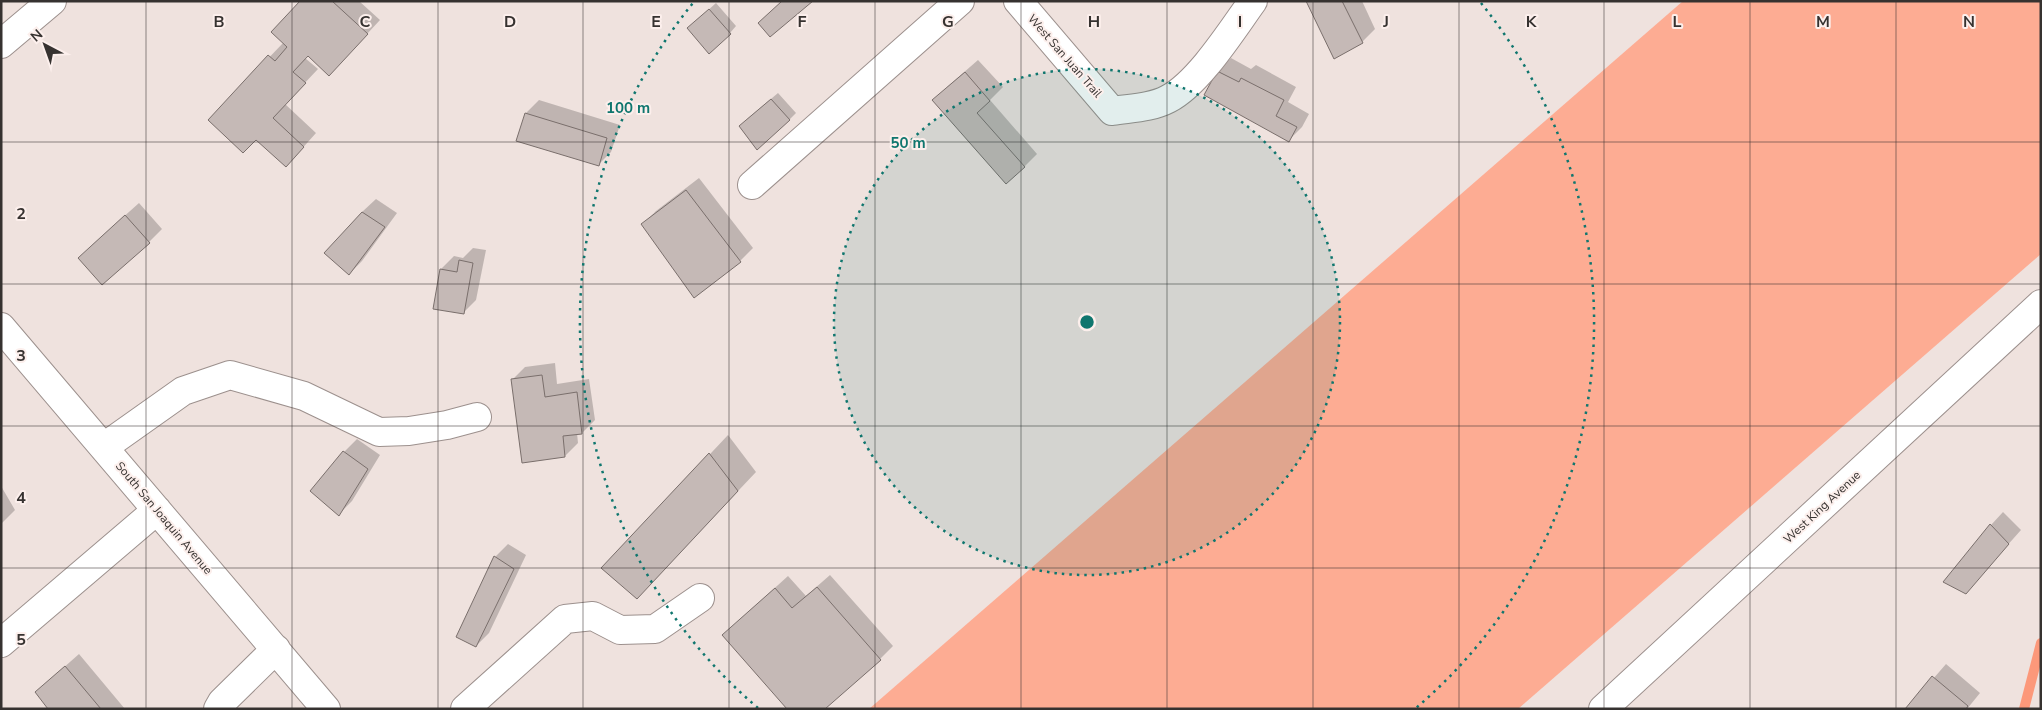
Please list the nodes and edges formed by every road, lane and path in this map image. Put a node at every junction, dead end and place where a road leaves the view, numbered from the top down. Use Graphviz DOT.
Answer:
graph roads {
  1 [pos="52,1"];
  2 [pos="960,1"];
  3 [pos="1018,1"];
  4 [pos="1253,1"];
  5 [pos="1,44"];
  6 [pos="752,184"];
  7 [pos="2041,304"];
  8 [pos="1,327"];
  9 [pos="477,417"];
  10 [pos="104,447"];
  11 [pos="156,510"];
  12 [pos="700,598"];
  13 [pos="1,643"];
  14 [pos="276,649"];
  15 [pos="1609,707"];
  16 [pos="218,709"];
  17 [pos="326,709"];
  18 [pos="465,709"];
  1 -- 5 [label="street"];
  2 -- 6 [label="street"];
  3 -- 4 [label="street, West San Juan Trail"];
  7 -- 15 [label="street, West King Avenue"];
  8 -- 10 [label="street, South San Joaquin Avenue"];
  9 -- 10 [label="street"];
  10 -- 11 [label="street, South San Joaquin Avenue"];
  11 -- 13 [label="street"];
  11 -- 14 [label="street, South San Joaquin Avenue"];
  12 -- 18 [label="street"];
  14 -- 16 [label="street"];
  14 -- 17 [label="street, South San Joaquin Avenue"];
}
